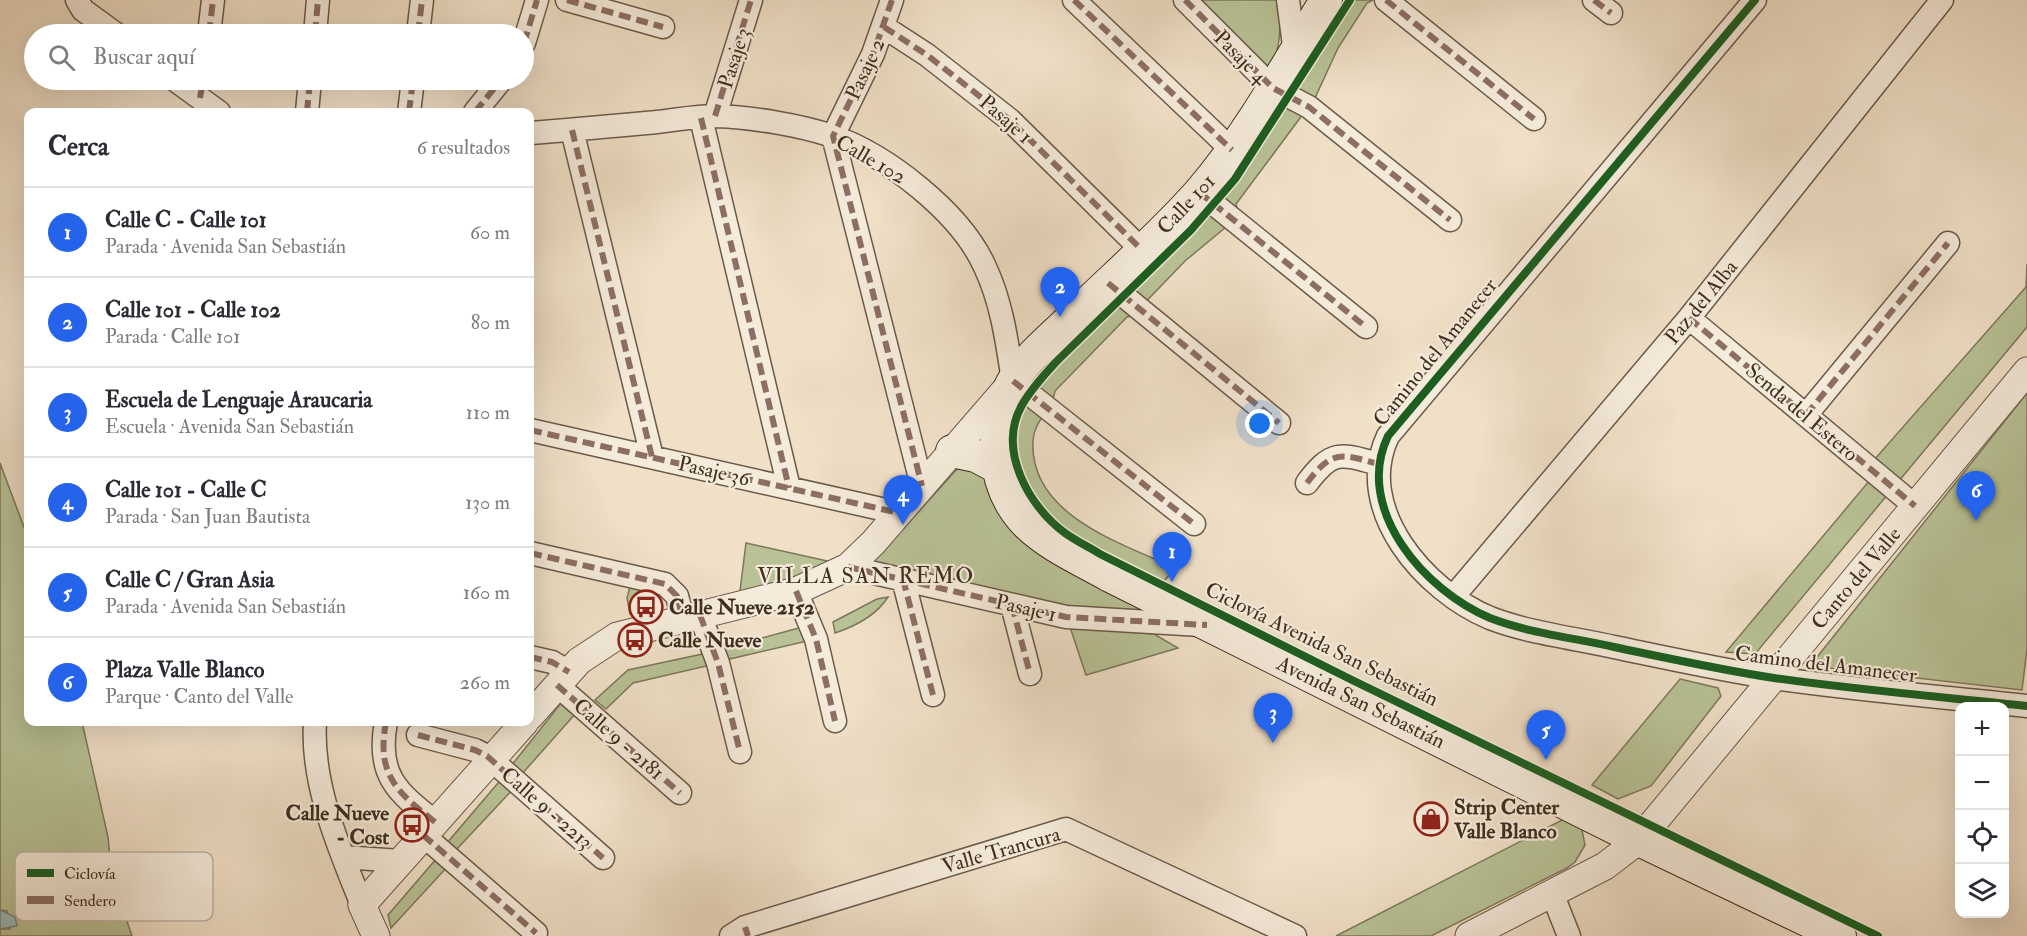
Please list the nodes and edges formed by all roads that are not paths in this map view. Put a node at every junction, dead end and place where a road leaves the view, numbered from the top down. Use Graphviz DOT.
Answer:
graph roads {
  1 [pos="77,0"];
  2 [pos="213,0"];
  3 [pos="318,0"];
  4 [pos="422,0"];
  5 [pos="537,0"];
  6 [pos="567,0"];
  7 [pos="752,0"];
  8 [pos="892,0"];
  9 [pos="1074,0"];
  10 [pos="1185,0"];
  11 [pos="1288,0"];
  12 [pos="1326,0"];
  13 [pos="1386,0"];
  14 [pos="1755,0"];
  15 [pos="1942,0"];
  16 [pos="102,24"];
  17 [pos="210,24"];
  18 [pos="316,24"];
  19 [pos="419,24"];
  20 [pos="530,24"];
  21 [pos="663,27"];
  22 [pos="884,27"];
  23 [pos="1294,53"];
  24 [pos="1273,88"];
  25 [pos="203,90"];
  26 [pos="309,90"];
  27 [pos="411,90"];
  28 [pos="493,90"];
  29 [pos="216,108"];
  30 [pos="307,108"];
  31 [pos="409,108"];
  32 [pos="478,108"];
  33 [pos="708,117"];
  34 [pos="1534,119"];
  35 [pos="572,130"];
  36 [pos="534,133"];
  37 [pos="833,136"];
  38 [pos="1232,150"];
  39 [pos="1199,192"];
  40 [pos="1450,220"];
  41 [pos="1948,243"];
  42 [pos="1142,250"];
  43 [pos="1108,283"];
  44 [pos="1689,318"];
  45 [pos="1366,327"];
  46 [pos="2027,371"];
  47 [pos="1013,381"];
  48 [pos="1806,415"];
  49 [pos="1279,423"];
  50 [pos="534,430"];
  51 [pos="952,452"];
  52 [pos="652,457"];
  53 [pos="1378,464"];
  54 [pos="997,467"];
  55 [pos="1307,483"];
  56 [pos="922,486"];
  57 [pos="789,488"];
  58 [pos="1915,506"];
  59 [pos="899,513"];
  60 [pos="1194,524"];
  61 [pos="534,554"];
  62 [pos="848,567"];
  63 [pos="903,579"];
  64 [pos="796,591"];
  65 [pos="1453,597"];
  66 [pos="1012,605"];
  67 [pos="691,617"];
  68 [pos="1207,625"];
  69 [pos="534,658"];
  70 [pos="1030,674"];
  71 [pos="563,678"];
  72 [pos="1774,678"];
  73 [pos="933,695"];
  74 [pos="2027,706"];
  75 [pos="534,711"];
  76 [pos="835,721"];
  77 [pos="315,726"];
  78 [pos="385,726"];
  79 [pos="521,726"];
  80 [pos="418,735"];
  81 [pos="740,752"];
  82 [pos="491,759"];
  83 [pos="680,793"];
  84 [pos="429,829"];
  85 [pos="1639,840"];
  86 [pos="343,857"];
  87 [pos="603,858"];
  88 [pos="400,861"];
  89 [pos="1552,893"];
  90 [pos="362,905"];
  91 [pos="536,933"];
  92 [pos="742,933"];
  93 [pos="376,936"];
  94 [pos="1295,936"];
  95 [pos="1469,936"];
  96 [pos="1569,936"];
  97 [pos="1840,936"];
  1 -- 16 [label="street"];
  2 -- 17 [label="street"];
  3 -- 18 [label="street"];
  4 -- 19 [label="street"];
  5 -- 20 [label="street"];
  6 -- 21 [label="street"];
  7 -- 33 [label="street, Pasaje 3"];
  8 -- 22 [label="street, Pasaje 2"];
  9 -- 38 [label="street"];
  10 -- 24 [label="street, Pasaje 4"];
  11 -- 23 [label="street"];
  12 -- 23 [label="main road, Calle 101"];
  13 -- 34 [label="street"];
  14 -- 53 [label="street, Camino del Amanecer"];
  15 -- 44 [label="street, Paz del Alba"];
  22 -- 37 [label="street, Pasaje 2"];
  22 -- 42 [label="street, Pasaje 1"];
  23 -- 24 [label="main road, Calle 101"];
  24 -- 38 [label="main road, Calle 101"];
  24 -- 40 [label="street, Pasaje 4"];
  25 -- 29 [label="street"];
  26 -- 30 [label="street"];
  27 -- 31 [label="street"];
  28 -- 32 [label="street"];
  33 -- 35 [label="street, Calle 102"];
  33 -- 37 [label="street, Calle 102"];
  33 -- 57 [label="street"];
  35 -- 36 [label="street, Calle 102"];
  35 -- 52 [label="street"];
  37 -- 47 [label="street, Calle 102"];
  37 -- 56 [label="street"];
  38 -- 39 [label="main road, Calle 101"];
  39 -- 42 [label="main road, Calle 101"];
  39 -- 45 [label="street"];
  41 -- 48 [label="street"];
  42 -- 43 [label="main road, Calle 101"];
  43 -- 47 [label="main road, Calle 101"];
  43 -- 49 [label="street"];
  44 -- 48 [label="street, Senda del Estero"];
  44 -- 65 [label="street, Paz del Alba"];
  46 -- 58 [label="street, Canto del Valle"];
  47 -- 51 [label="street"];
  47 -- 54 [label="main road, Avenida San Sebastián"];
  47 -- 60 [label="street"];
  48 -- 58 [label="street, Senda del Estero"];
  50 -- 52 [label="street, Pasaje 36"];
  51 -- 54 [label="main road"];
  51 -- 56 [label="street"];
  52 -- 57 [label="street, Pasaje 36"];
  53 -- 55 [label="street"];
  53 -- 65 [label="street, Camino del Amanecer"];
  54 -- 68 [label="main road, Avenida San Sebastián"];
  56 -- 59 [label="street"];
  57 -- 59 [label="street, Pasaje 36"];
  58 -- 72 [label="street, Canto del Valle"];
  59 -- 62 [label="street"];
  61 -- 67 [label="street"];
  62 -- 63 [label="street, Pasaje 1"];
  62 -- 64 [label="street"];
  63 -- 66 [label="street, Pasaje 1"];
  63 -- 73 [label="street"];
  64 -- 67 [label="street"];
  64 -- 76 [label="street"];
  65 -- 72 [label="street, Camino del Amanecer"];
  66 -- 68 [label="street, Pasaje 1"];
  66 -- 70 [label="street"];
  67 -- 71 [label="street"];
  67 -- 81 [label="street"];
  68 -- 85 [label="main road, Avenida San Sebastián"];
  69 -- 71 [label="street, Calle 9 - 2181"];
  71 -- 75 [label="street"];
  71 -- 83 [label="street, Calle 9 - 2181"];
  72 -- 74 [label="street, Camino del Amanecer"];
  72 -- 85 [label="street, Canto del Valle"];
  77 -- 86 [label="street"];
  78 -- 84 [label="street"];
  79 -- 82 [label="street"];
  80 -- 82 [label="street, Calle 9 - 2213"];
  82 -- 84 [label="street"];
  82 -- 87 [label="street, Calle 9 - 2213"];
  84 -- 88 [label="street"];
  84 -- 91 [label="street"];
  85 -- 89 [label="street, Canto del Valle"];
  85 -- 97 [label="main road, Avenida San Sebastián"];
  86 -- 88 [label="street"];
  86 -- 90 [label="street"];
  88 -- 90 [label="street"];
  89 -- 95 [label="street, Canto del Valle"];
  89 -- 96 [label="street"];
  90 -- 93 [label="street"];
  92 -- 94 [label="street, Valle Trancura"];
}
